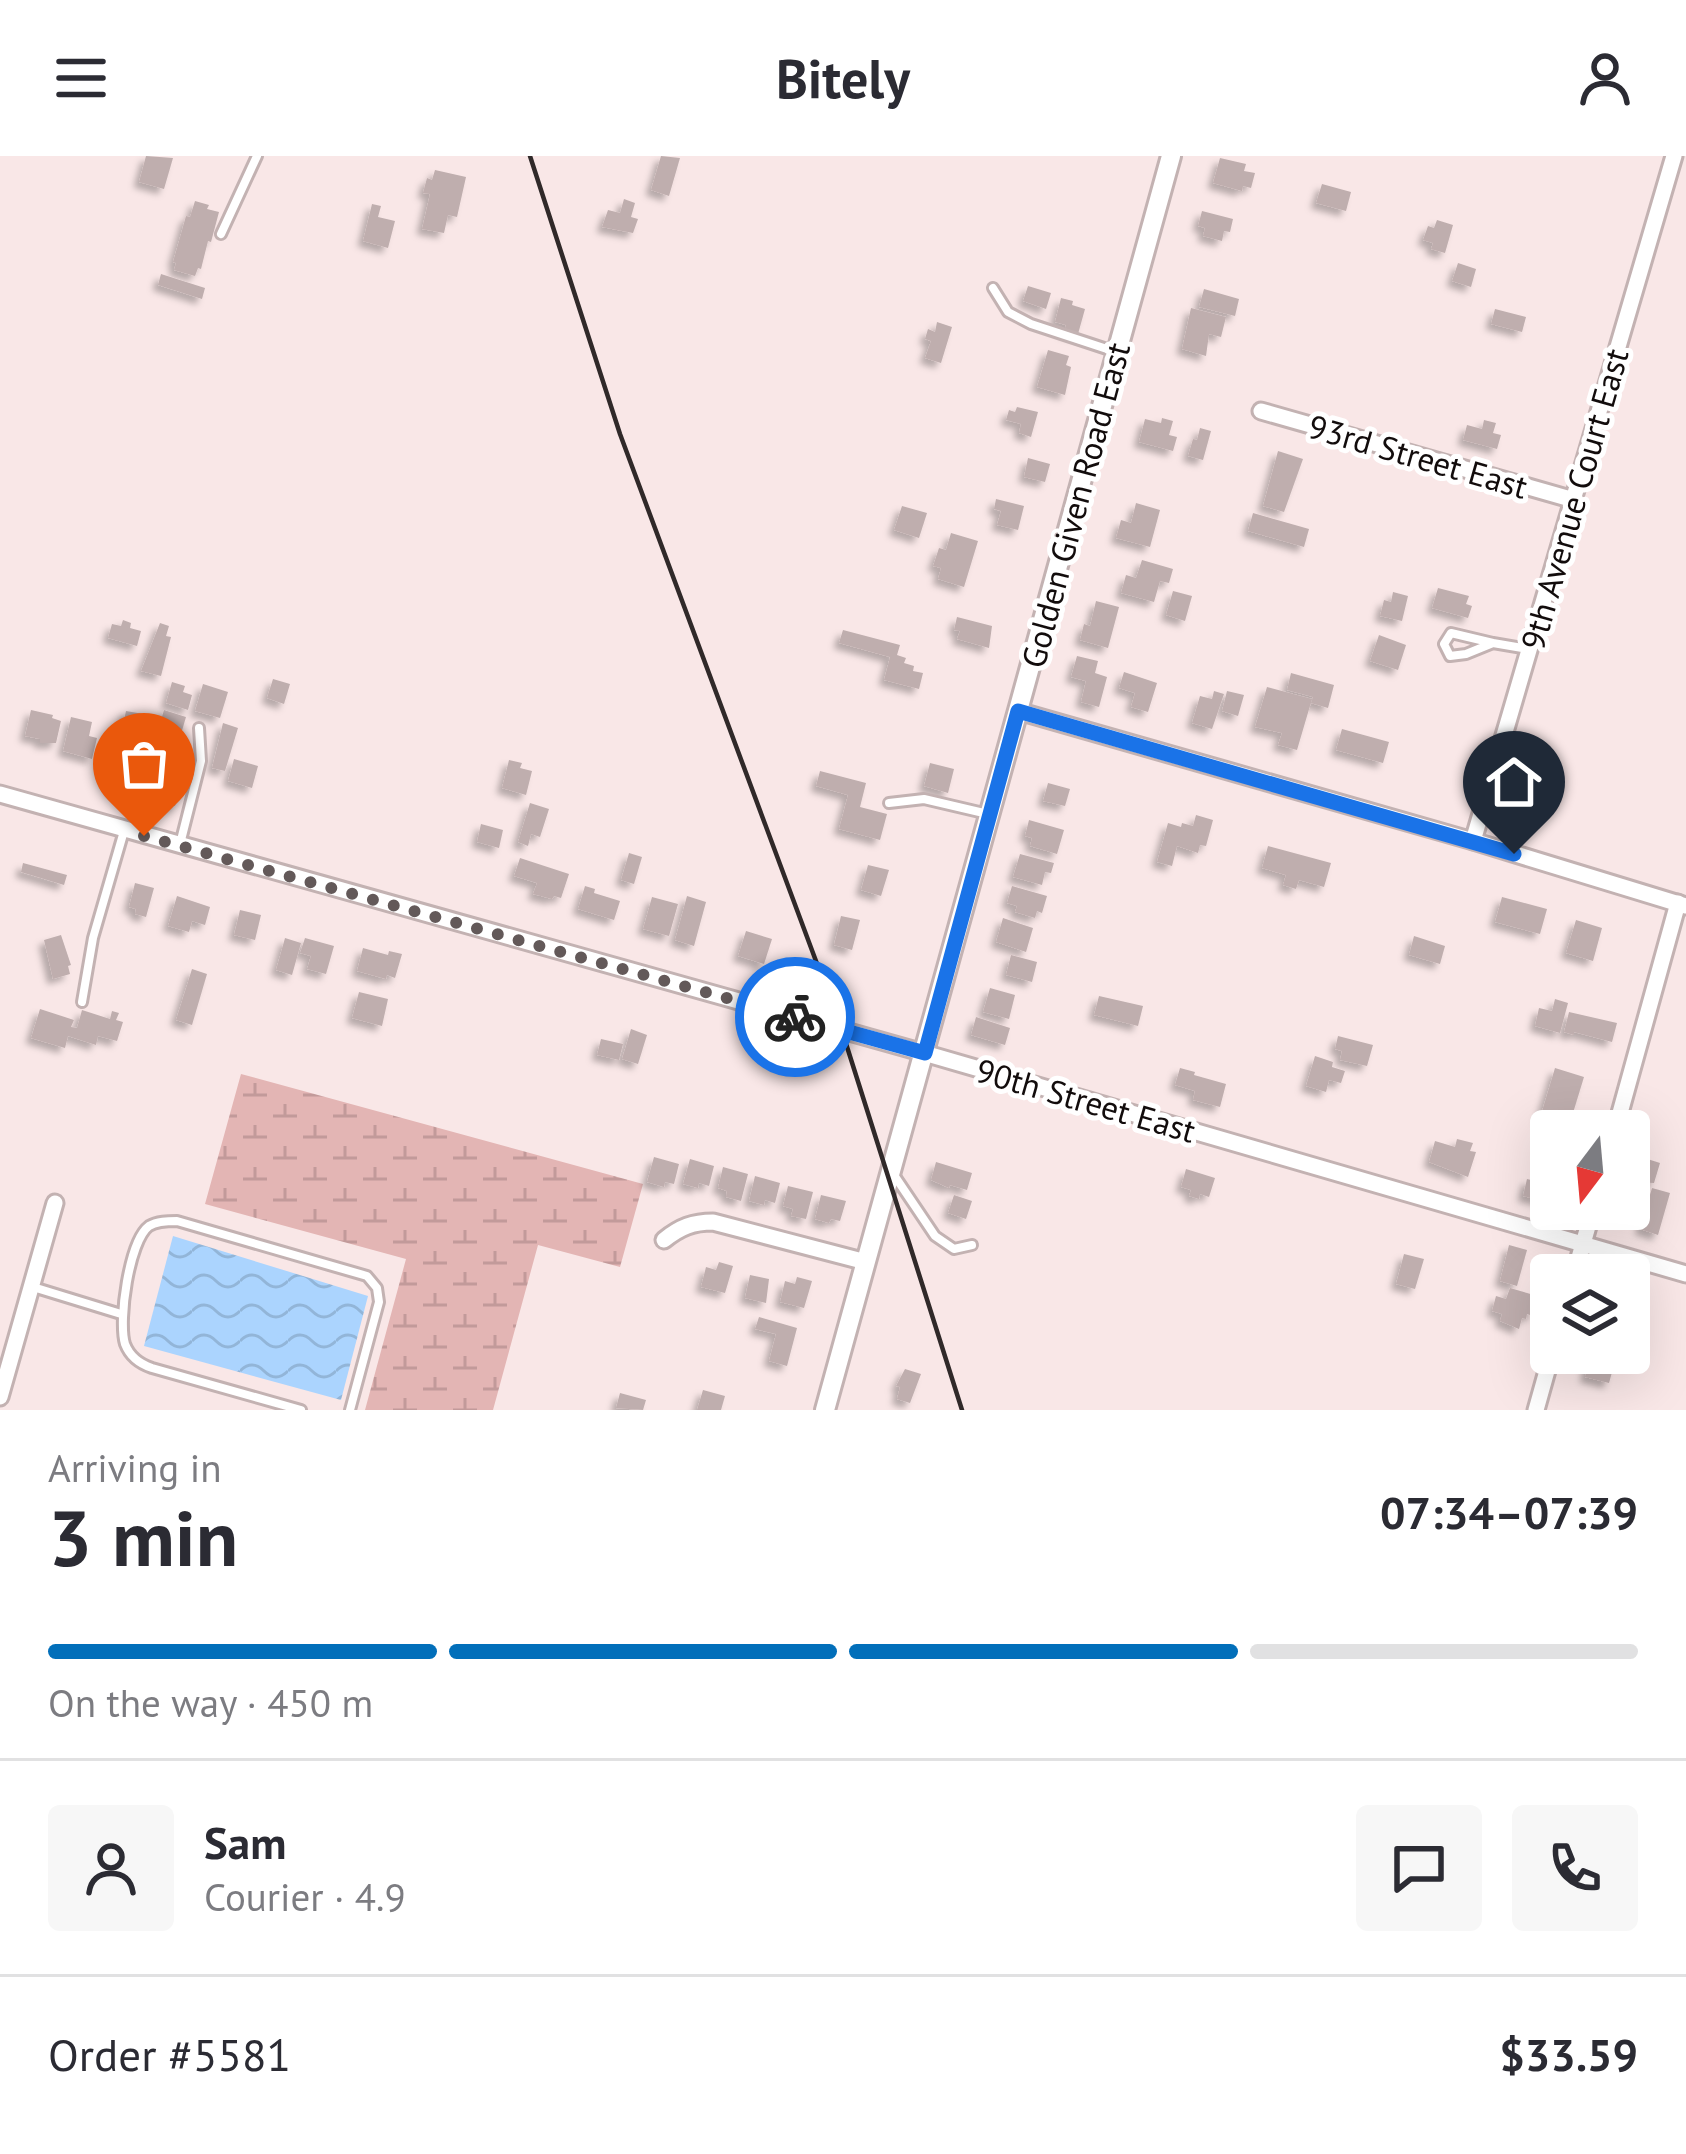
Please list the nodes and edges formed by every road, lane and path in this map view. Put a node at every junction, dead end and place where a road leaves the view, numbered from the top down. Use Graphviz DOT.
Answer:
graph roads {
  1 [pos="257,156"];
  2 [pos="1171,156"];
  3 [pos="1674,156"];
  4 [pos="221,234"];
  5 [pos="993,288"];
  6 [pos="1117,352"];
  7 [pos="1261,411"];
  8 [pos="1574,500"];
  9 [pos="1493,643"];
  10 [pos="1530,649"];
  11 [pos="1018,711"];
  12 [pos="199,728"];
  13 [pos="0,794"];
  14 [pos="889,803"];
  15 [pos="990,814"];
  16 [pos="124,830"];
  17 [pos="1473,841"];
  18 [pos="179,845"];
  19 [pos="1682,905"];
  20 [pos="82,1002"];
  21 [pos="925,1053"];
  22 [pos="1621,1110"];
  23 [pos="892,1171"];
  24 [pos="55,1203"];
  25 [pos="1587,1230"];
  26 [pos="664,1240"];
  27 [pos="972,1245"];
  28 [pos="1583,1246"];
  29 [pos="1581,1254"];
  30 [pos="866,1262"];
  31 [pos="1686,1274"];
  32 [pos="32,1286"];
  33 [pos="121,1314"];
  34 [pos="1546,1374"];
  35 [pos="0,1396"];
  36 [pos="301,1410"];
  37 [pos="350,1410"];
  38 [pos="825,1410"];
  39 [pos="1536,1410"];
  1 -- 4 [label="lane"];
  2 -- 6 [label="street, Golden Given Road East"];
  3 -- 8 [label="street, 9th Avenue Court East"];
  5 -- 6 [label="lane"];
  6 -- 11 [label="street, Golden Given Road East"];
  7 -- 8 [label="street, 93rd Street East"];
  8 -- 10 [label="street, 9th Avenue Court East"];
  9 -- 9 [label="lane"];
  9 -- 10 [label="lane"];
  10 -- 17 [label="street, 9th Avenue Court East"];
  11 -- 15 [label="street, Golden Given Road East"];
  11 -- 17 [label="street"];
  12 -- 18 [label="lane"];
  13 -- 16 [label="street, 90th Street East"];
  14 -- 15 [label="lane"];
  15 -- 21 [label="street, Golden Given Road East"];
  16 -- 18 [label="street, 90th Street East"];
  16 -- 20 [label="lane"];
  17 -- 19 [label="street"];
  18 -- 21 [label="street, 90th Street East"];
  19 -- 22 [label="street"];
  21 -- 23 [label="street, Golden Given Road East"];
  21 -- 28 [label="street, 90th Street East"];
  23 -- 27 [label="lane"];
  23 -- 30 [label="street, Golden Given Road East"];
  24 -- 32 [label="street"];
  25 -- 28 [label="street"];
  26 -- 30 [label="street"];
  28 -- 29 [label="street"];
  28 -- 31 [label="street, 90th Street East"];
  30 -- 38 [label="street, Golden Given Road East"];
  32 -- 33 [label="lane"];
  32 -- 35 [label="street"];
  33 -- 36 [label="lane"];
  33 -- 37 [label="lane"];
  34 -- 39 [label="street"];
}
